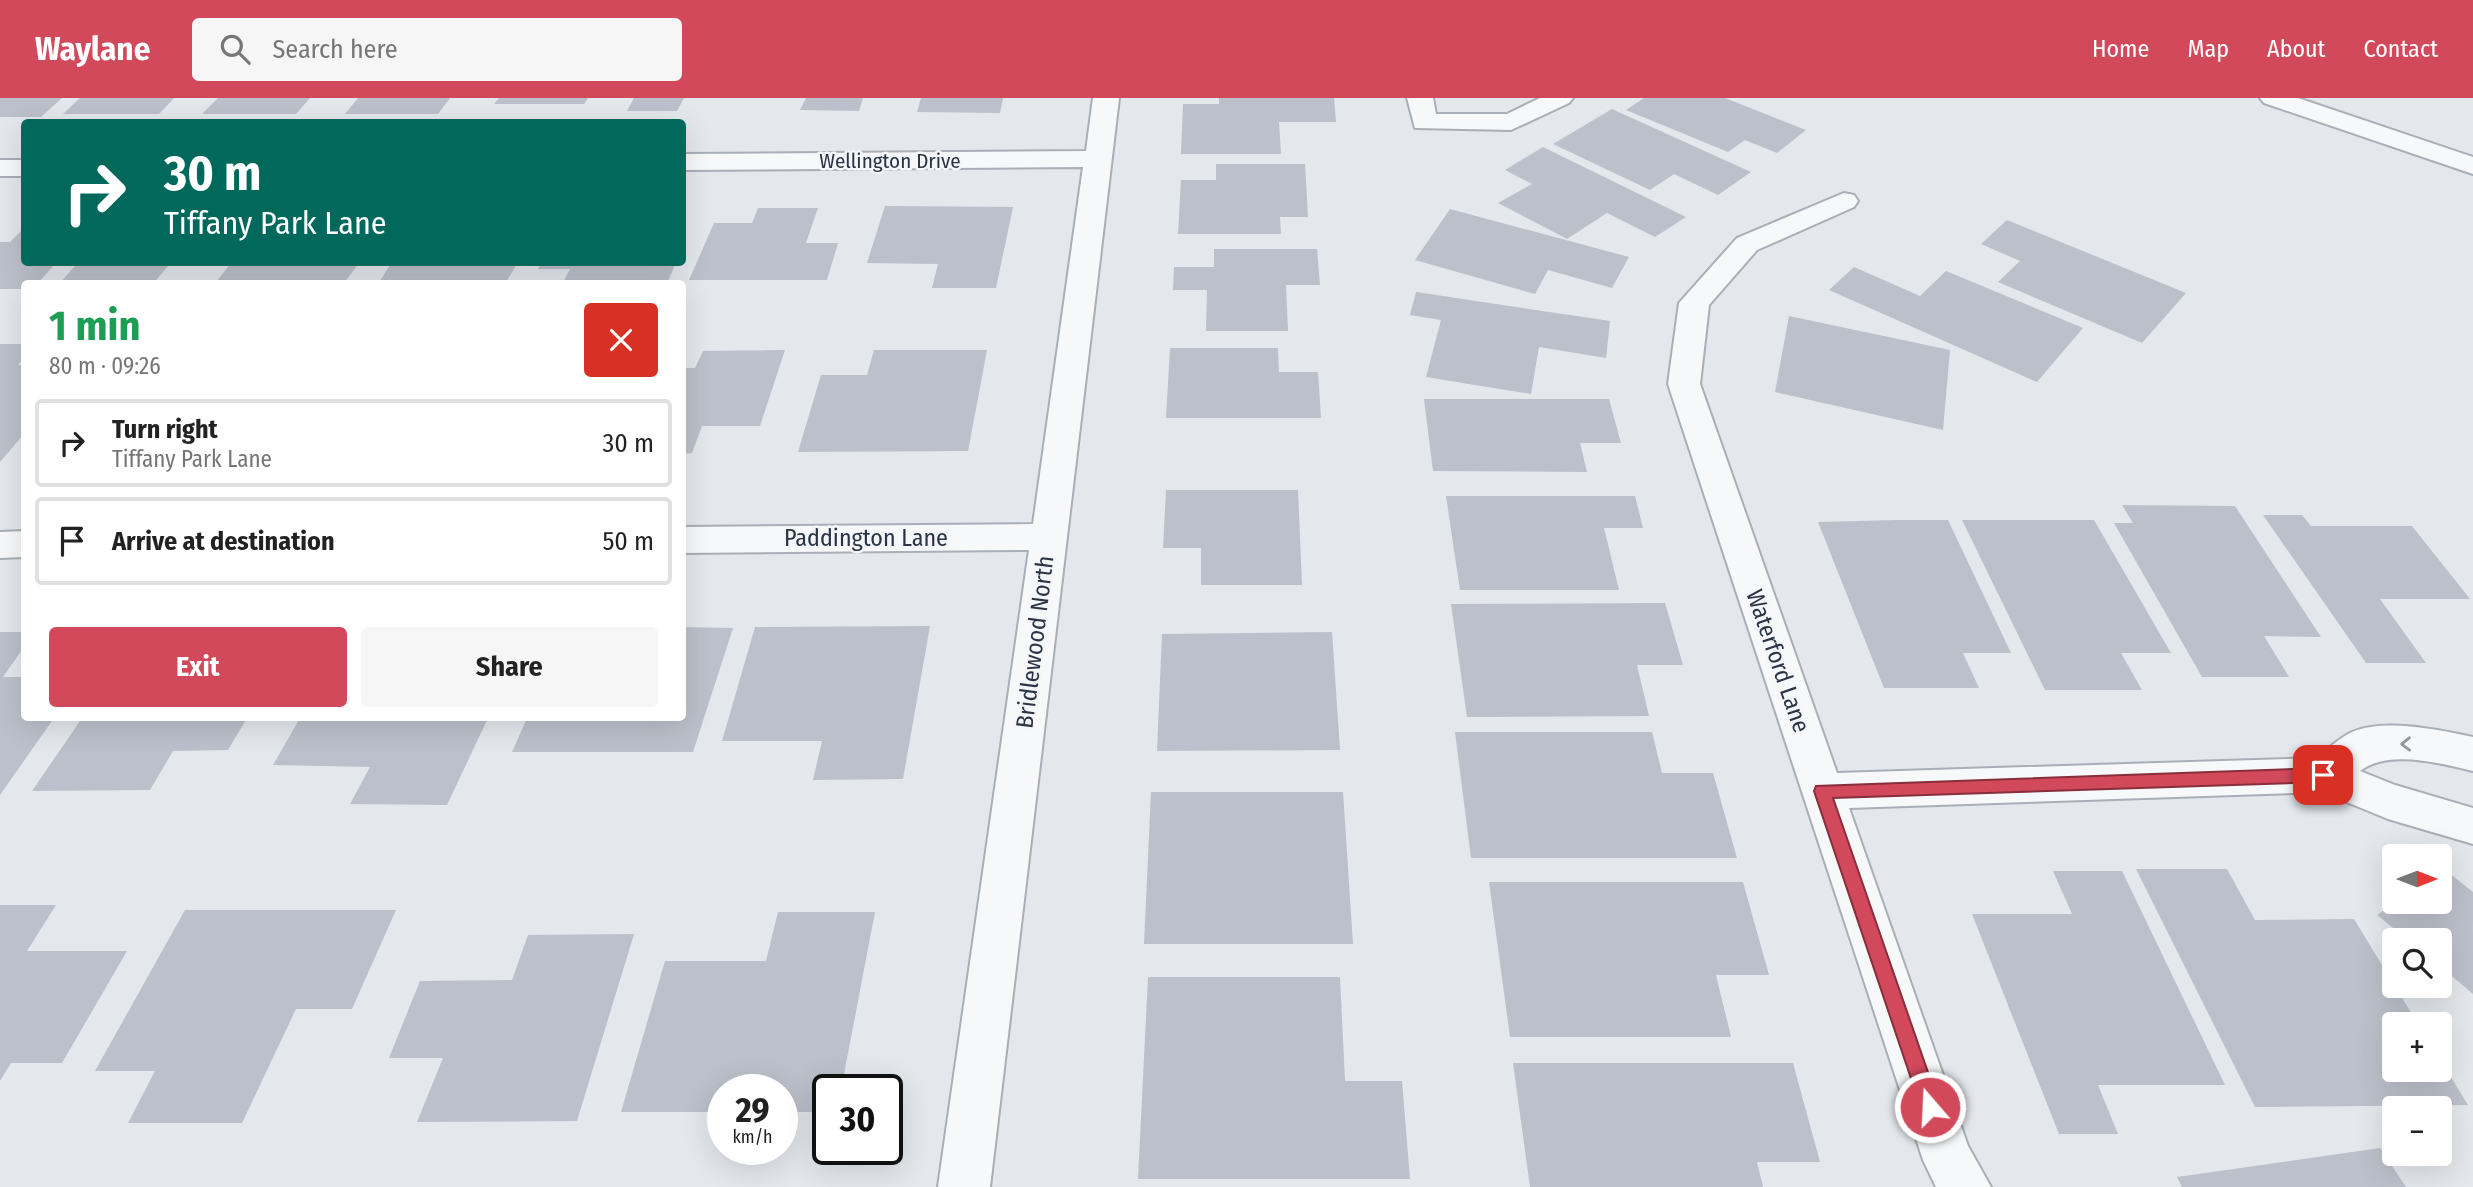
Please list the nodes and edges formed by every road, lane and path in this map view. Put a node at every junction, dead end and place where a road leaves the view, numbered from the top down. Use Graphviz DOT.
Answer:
graph roads {
  1 [pos="1106,98"];
  2 [pos="1420,98"];
  3 [pos="1560,98"];
  4 [pos="2273,98"];
  5 [pos="1098,159"];
  6 [pos="686,162"];
  7 [pos="2473,166"];
  8 [pos="21,167"];
  9 [pos="0,168"];
  10 [pos="1844,201"];
  11 [pos="1049,537"];
  12 [pos="686,540"];
  13 [pos="21,544"];
  14 [pos="0,545"];
  15 [pos="2473,754"];
  16 [pos="2323,775"];
  17 [pos="1822,791"];
  18 [pos="2473,826"];
  19 [pos="964,1187"];
  20 [pos="1965,1187"];
  1 -- 5 [label="street, Bridlewood North"];
  2 -- 3 [label="street"];
  4 -- 7 [label="street"];
  5 -- 6 [label="street, Wellington Drive"];
  5 -- 11 [label="street, Bridlewood North"];
  8 -- 9 [label="street"];
  10 -- 17 [label="street, Waterford Lane"];
  11 -- 12 [label="street, Paddington Lane"];
  11 -- 19 [label="street, Bridlewood North"];
  13 -- 14 [label="street"];
  15 -- 16 [label="street, one-way"];
  16 -- 17 [label="street"];
  16 -- 18 [label="street"];
  17 -- 20 [label="street, Waterford Lane"];
}
